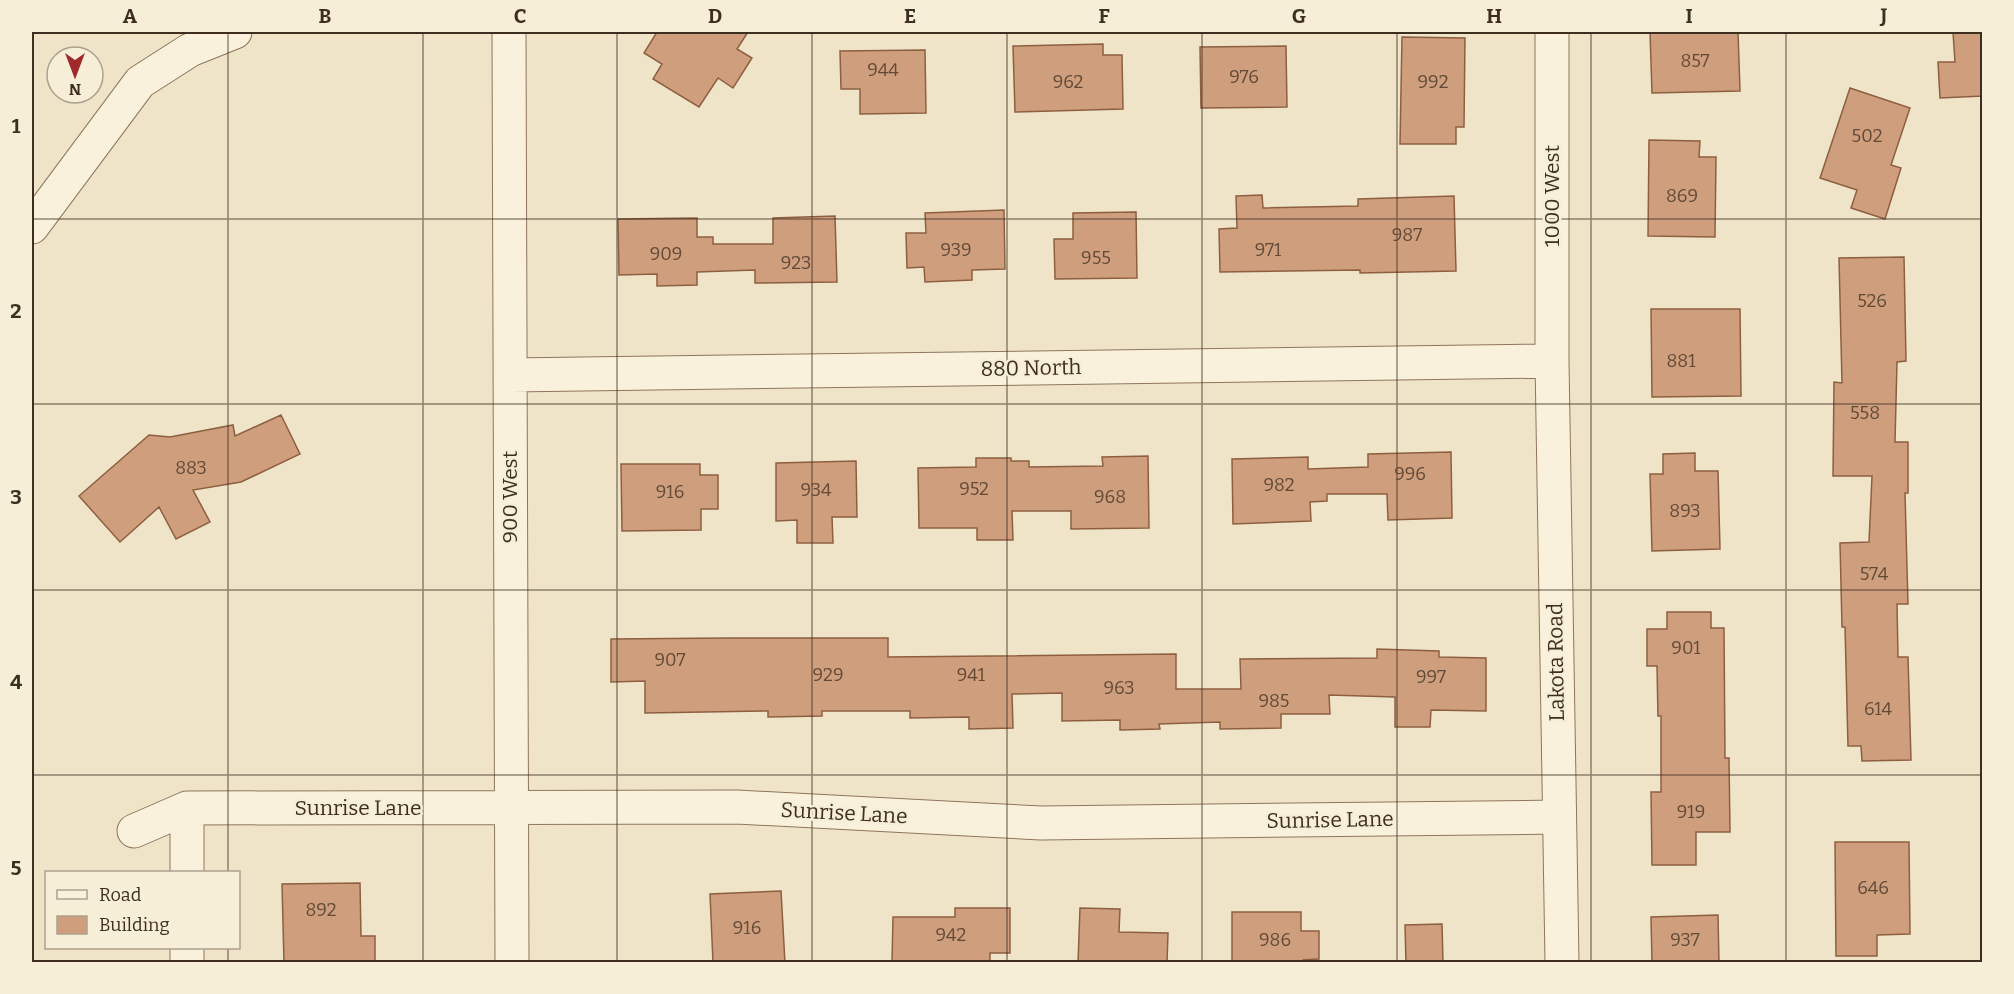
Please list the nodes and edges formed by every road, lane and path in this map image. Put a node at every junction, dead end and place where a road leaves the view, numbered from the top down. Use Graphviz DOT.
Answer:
graph roads {
  1 [pos="236,32"];
  2 [pos="509,32"];
  3 [pos="1551,32"];
  4 [pos="32,227"];
  5 [pos="1551,361"];
  6 [pos="510,375"];
  7 [pos="187,808"];
  8 [pos="512,808"];
  9 [pos="1558,817"];
  10 [pos="134,831"];
  11 [pos="187,871"];
  12 [pos="512,963"];
  13 [pos="1562,963"];
  1 -- 4 [label="street"];
  2 -- 6 [label="street, 900 West"];
  3 -- 5 [label="street, 1000 West"];
  5 -- 6 [label="street, 880 North"];
  5 -- 9 [label="street, Lakota Road"];
  6 -- 8 [label="street, 900 West"];
  7 -- 8 [label="street, Sunrise Lane"];
  7 -- 10 [label="street, Sunrise Lane"];
  7 -- 11 [label="street"];
  8 -- 9 [label="street, Sunrise Lane"];
  8 -- 12 [label="street, 900 West"];
  9 -- 13 [label="street, Lakota Road"];
}
